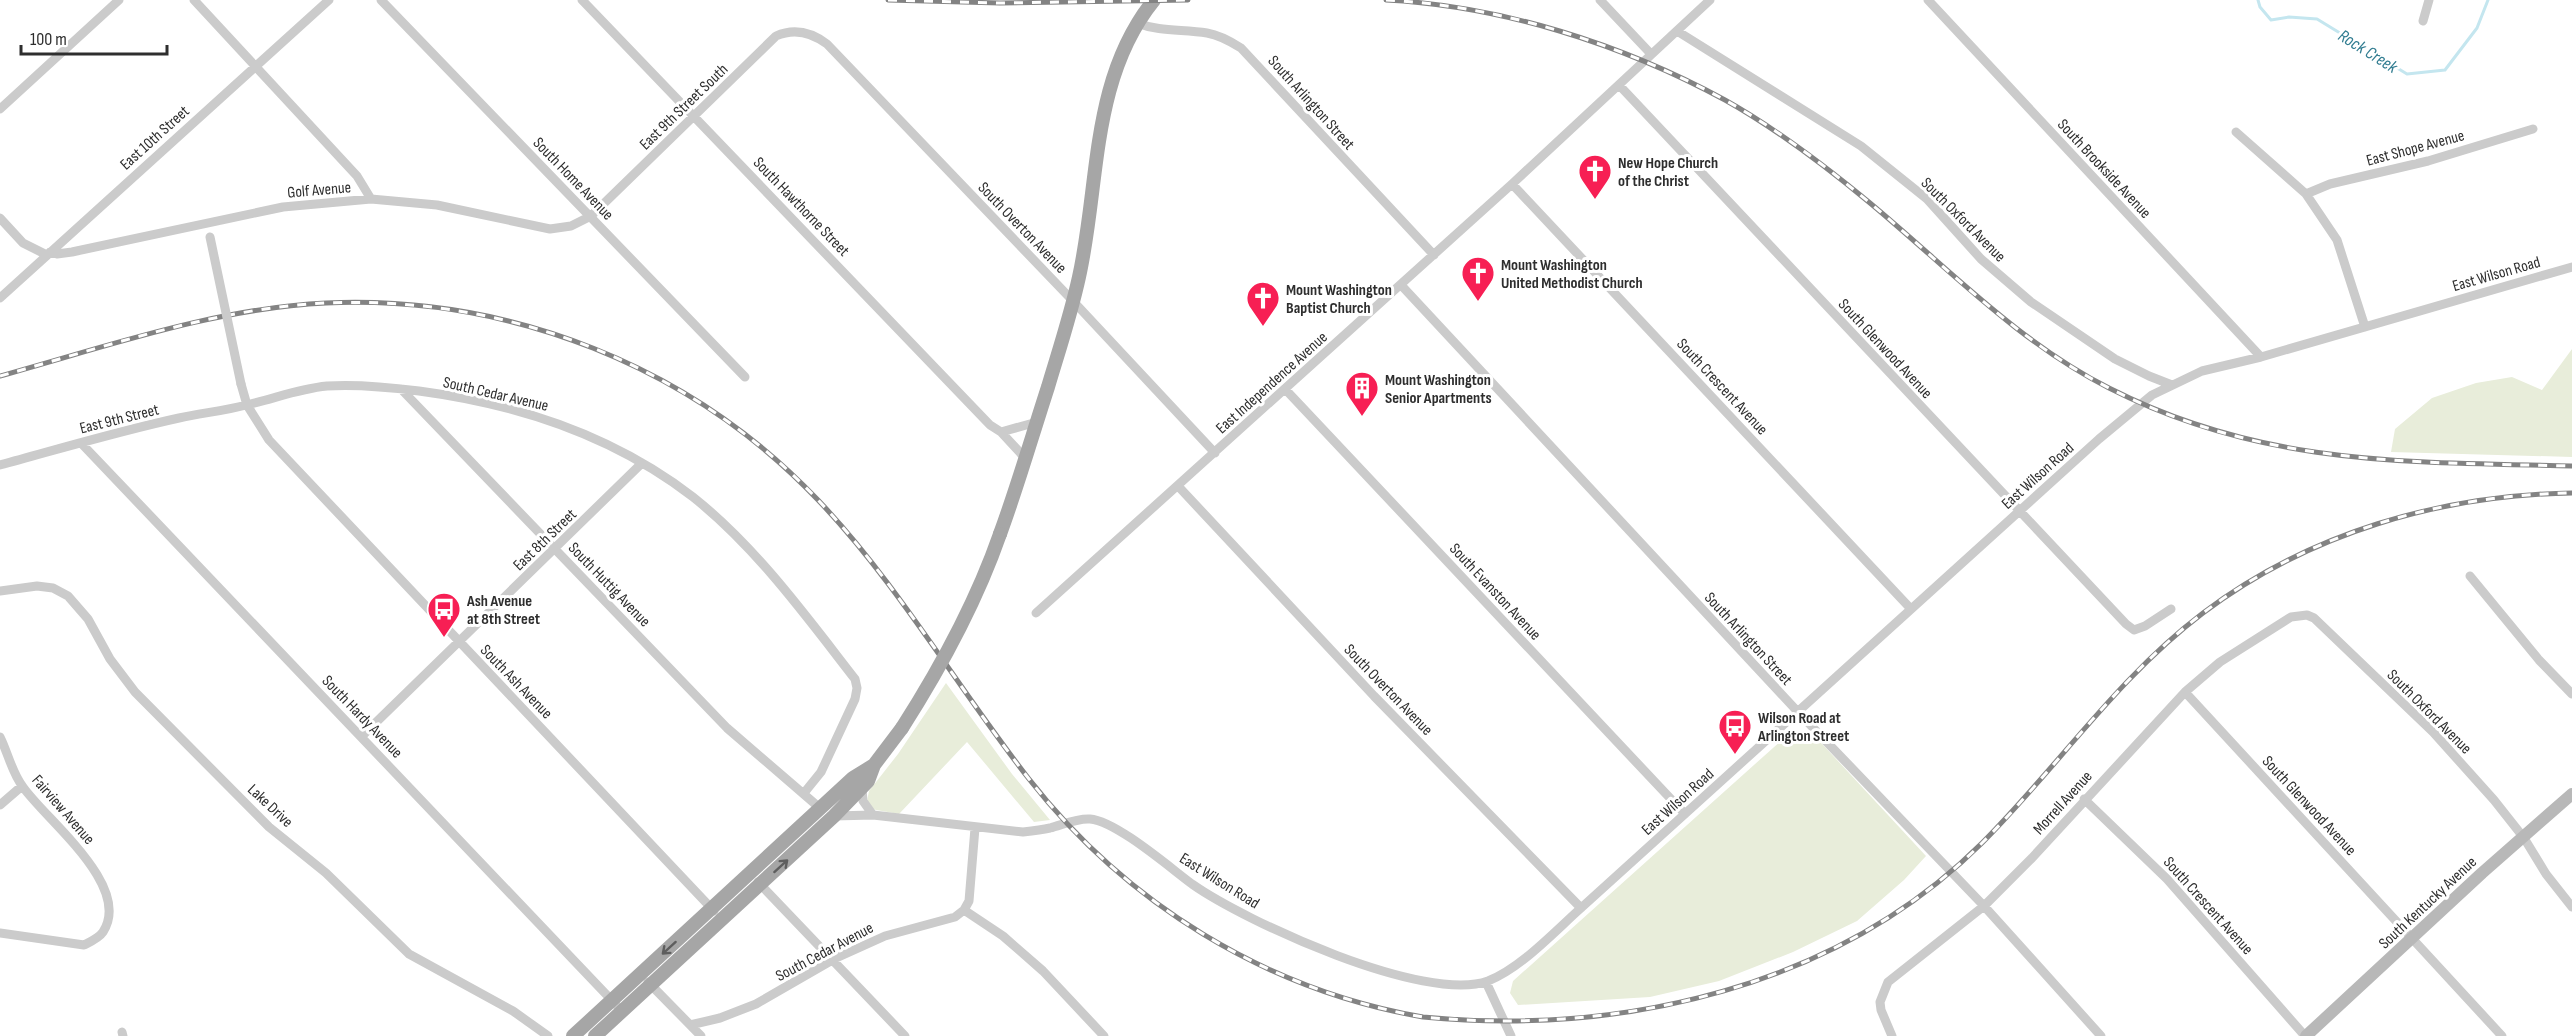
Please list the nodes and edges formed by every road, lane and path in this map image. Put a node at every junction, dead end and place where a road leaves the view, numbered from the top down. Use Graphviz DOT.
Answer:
graph roads {
  1 [pos="119,0"];
  2 [pos="194,0"];
  3 [pos="330,0"];
  4 [pos="381,0"];
  5 [pos="582,0"];
  6 [pos="1154,0"];
  7 [pos="1600,0"];
  8 [pos="1710,0"];
  9 [pos="1928,0"];
  10 [pos="2429,0"];
  11 [pos="2423,21"];
  12 [pos="1137,23"];
  13 [pos="1677,31"];
  14 [pos="802,32"];
  15 [pos="1651,54"];
  16 [pos="255,65"];
  17 [pos="1619,85"];
  18 [pos="0,109"];
  19 [pos="694,115"];
  20 [pos="2533,129"];
  21 [pos="2236,132"];
  22 [pos="1512,184"];
  23 [pos="2306,194"];
  24 [pos="371,200"];
  25 [pos="591,216"];
  26 [pos="0,218"];
  27 [pos="206,223"];
  28 [pos="49,253"];
  29 [pos="1434,255"];
  30 [pos="2572,267"];
  31 [pos="1401,285"];
  32 [pos="0,298"];
  33 [pos="1073,301"];
  34 [pos="2365,327"];
  35 [pos="2260,357"];
  36 [pos="745,377"];
  37 [pos="2172,385"];
  38 [pos="401,389"];
  39 [pos="1285,389"];
  40 [pos="247,405"];
  41 [pos="1037,422"];
  42 [pos="1001,432"];
  43 [pos="81,443"];
  44 [pos="1215,453"];
  45 [pos="1025,458"];
  46 [pos="642,463"];
  47 [pos="0,465"];
  48 [pos="1178,486"];
  49 [pos="2018,512"];
  50 [pos="555,548"];
  51 [pos="2470,576"];
  52 [pos="0,591"];
  53 [pos="1911,609"];
  54 [pos="2171,609"];
  55 [pos="1036,613"];
  56 [pos="2307,615"];
  57 [pos="459,642"];
  58 [pos="2185,692"];
  59 [pos="2572,694"];
  60 [pos="1798,712"];
  61 [pos="362,736"];
  62 [pos="0,737"];
  63 [pos="874,765"];
  64 [pos="22,786"];
  65 [pos="862,788"];
  66 [pos="804,793"];
  67 [pos="2572,795"];
  68 [pos="2084,800"];
  69 [pos="0,805"];
  70 [pos="821,809"];
  71 [pos="873,814"];
  72 [pos="1685,814"];
  73 [pos="834,816"];
  74 [pos="975,828"];
  75 [pos="2524,838"];
  76 [pos="750,874"];
  77 [pos="760,884"];
  78 [pos="1984,906"];
  79 [pos="2572,907"];
  80 [pos="1581,908"];
  81 [pos="712,909"];
  82 [pos="964,910"];
  83 [pos="723,920"];
  84 [pos="0,933"];
  85 [pos="2414,938"];
  86 [pos="834,959"];
  87 [pos="640,974"];
  88 [pos="1486,982"];
  89 [pos="651,985"];
  90 [pos="612,1000"];
  91 [pos="622,1011"];
  92 [pos="690,1025"];
  93 [pos="577,1035"];
  94 [pos="548,1036"];
  95 [pos="595,1036"];
  96 [pos="701,1036"];
  97 [pos="905,1036"];
  98 [pos="1104,1036"];
  99 [pos="1512,1036"];
  100 [pos="1892,1036"];
  101 [pos="2101,1036"];
  102 [pos="2306,1036"];
  103 [pos="2502,1036"];
  1 -- 18 [label="street"];
  2 -- 16 [label="street"];
  3 -- 16 [label="street, East 10th Street"];
  4 -- 25 [label="street, South Home Avenue"];
  5 -- 19 [label="street, South Hawthorne Street"];
  6 -- 12 [label="main road"];
  7 -- 15 [label="street"];
  8 -- 13 [label="street, East Independence Avenue"];
  9 -- 35 [label="street, South Brookside Avenue"];
  10 -- 11 [label="street"];
  12 -- 29 [label="street, South Arlington Street"];
  12 -- 33 [label="main road"];
  13 -- 15 [label="street, East Independence Avenue"];
  13 -- 37 [label="street, South Oxford Avenue"];
  14 -- 19 [label="street, East 9th Street South"];
  14 -- 33 [label="street, South Overton Avenue"];
  15 -- 17 [label="street, East Independence Avenue"];
  16 -- 24 [label="street"];
  16 -- 28 [label="street, East 10th Street"];
  17 -- 22 [label="street, East Independence Avenue"];
  17 -- 49 [label="street, South Glenwood Avenue"];
  19 -- 25 [label="street, East 9th Street South"];
  19 -- 42 [label="street, South Hawthorne Street"];
  20 -- 23 [label="street, East Shope Avenue"];
  21 -- 23 [label="street"];
  22 -- 29 [label="street, East Independence Avenue"];
  22 -- 53 [label="street, South Crescent Avenue"];
  23 -- 34 [label="street"];
  24 -- 25 [label="street, Golf Avenue"];
  24 -- 27 [label="street, Golf Avenue"];
  25 -- 36 [label="street, South Home Avenue"];
  26 -- 28 [label="street"];
  27 -- 28 [label="street, Golf Avenue"];
  27 -- 40 [label="street, bridge"];
  28 -- 32 [label="street, East 10th Street"];
  29 -- 31 [label="street, East Independence Avenue"];
  30 -- 34 [label="street, East Wilson Road"];
  31 -- 39 [label="street, East Independence Avenue"];
  31 -- 60 [label="street, South Arlington Street"];
  33 -- 41 [label="main road"];
  33 -- 44 [label="street, South Overton Avenue"];
  34 -- 35 [label="street, East Wilson Road"];
  35 -- 37 [label="street, East Wilson Road"];
  37 -- 49 [label="street, East Wilson Road"];
  38 -- 40 [label="street, South Cedar Avenue"];
  38 -- 46 [label="street, South Cedar Avenue"];
  38 -- 50 [label="street, South Huttig Avenue"];
  39 -- 44 [label="street, East Independence Avenue"];
  39 -- 72 [label="street, South Evanston Avenue"];
  40 -- 43 [label="street, East 9th Street"];
  40 -- 57 [label="street, South Ash Avenue"];
  41 -- 42 [label="street"];
  41 -- 45 [label="main road"];
  42 -- 45 [label="street, South Hawthorne Street"];
  43 -- 47 [label="street, East 9th Street"];
  43 -- 61 [label="street, South Hardy Avenue"];
  44 -- 48 [label="street, East Independence Avenue"];
  45 -- 63 [label="main road, bridge"];
  46 -- 50 [label="street, East 8th Street"];
  46 -- 66 [label="street, South Cedar Avenue"];
  48 -- 55 [label="street, East Independence Avenue"];
  48 -- 80 [label="street, South Overton Avenue"];
  49 -- 53 [label="street, East Wilson Road"];
  49 -- 54 [label="street, South Glenwood Avenue"];
  50 -- 57 [label="street, East 8th Street"];
  50 -- 66 [label="street, South Huttig Avenue"];
  51 -- 59 [label="street"];
  52 -- 94 [label="street, Lake Drive"];
  53 -- 60 [label="street, East Wilson Road"];
  56 -- 58 [label="street, Morrell Avenue"];
  56 -- 75 [label="street, South Oxford Avenue"];
  57 -- 61 [label="street, East 8th Street"];
  57 -- 81 [label="street, South Ash Avenue"];
  58 -- 68 [label="street, Morrell Avenue"];
  58 -- 85 [label="street, South Glenwood Avenue"];
  60 -- 72 [label="street, East Wilson Road"];
  60 -- 78 [label="street, South Arlington Street"];
  61 -- 90 [label="street, South Hardy Avenue"];
  62 -- 64 [label="street, Fairview Avenue"];
  63 -- 65 [label="main road"];
  63 -- 70 [label="main road"];
  64 -- 69 [label="street"];
  64 -- 84 [label="street, Fairview Avenue"];
  65 -- 71 [label="street"];
  65 -- 73 [label="main road"];
  66 -- 70 [label="street"];
  67 -- 75 [label="street, South Kentucky Avenue"];
  68 -- 78 [label="street, Morrell Avenue"];
  68 -- 102 [label="street, South Crescent Avenue"];
  70 -- 76 [label="main road"];
  71 -- 73 [label="street, East Wilson Road"];
  71 -- 74 [label="street, East Wilson Road"];
  72 -- 80 [label="street, East Wilson Road"];
  77 -- 73 [label="main road, one-way"];
  74 -- 82 [label="street"];
  74 -- 88 [label="street, East Wilson Road"];
  75 -- 79 [label="street, South Oxford Avenue"];
  75 -- 85 [label="street, South Kentucky Avenue"];
  76 -- 77 [label="street"];
  76 -- 81 [label="main road"];
  77 -- 83 [label="main road"];
  77 -- 86 [label="street"];
  78 -- 100 [label="street, Morrell Avenue"];
  78 -- 101 [label="street, South Arlington Street"];
  80 -- 88 [label="street, East Wilson Road"];
  81 -- 83 [label="street, South Ash Avenue"];
  81 -- 87 [label="main road, one-way"];
  82 -- 86 [label="street, South Cedar Avenue"];
  82 -- 98 [label="street"];
  83 -- 89 [label="main road"];
  85 -- 102 [label="street, South Kentucky Avenue"];
  85 -- 103 [label="street, South Glenwood Avenue"];
  86 -- 92 [label="street, South Cedar Avenue"];
  86 -- 97 [label="street"];
  87 -- 89 [label="street"];
  87 -- 90 [label="main road"];
  88 -- 99 [label="street"];
  89 -- 91 [label="main road"];
  89 -- 92 [label="street"];
  90 -- 91 [label="street, South Hardy Avenue"];
  90 -- 93 [label="main road"];
  91 -- 95 [label="main road"];
  92 -- 96 [label="street"];
}
